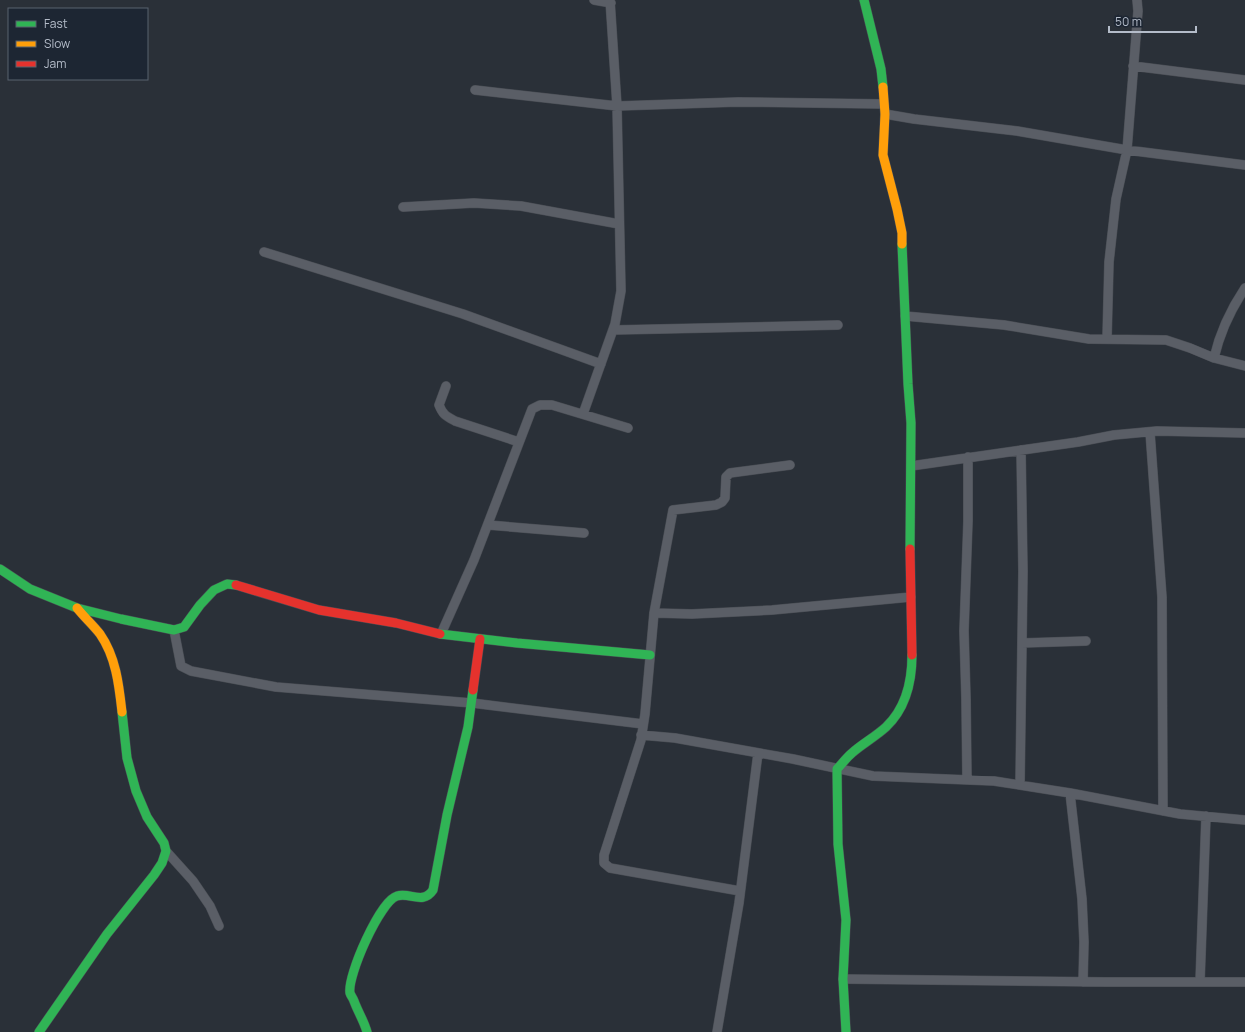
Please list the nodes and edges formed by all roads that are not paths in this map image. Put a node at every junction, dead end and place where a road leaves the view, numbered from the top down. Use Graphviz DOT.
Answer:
graph roads {
  1 [pos="594,0"];
  2 [pos="864,0"];
  3 [pos="1137,0"];
  4 [pos="610,1"];
  5 [pos="1133,66"];
  6 [pos="1245,80"];
  7 [pos="475,90"];
  8 [pos="884,104"];
  9 [pos="617,106"];
  10 [pos="885,114"];
  11 [pos="1127,150"];
  12 [pos="1245,165"];
  13 [pos="403,207"];
  14 [pos="619,224"];
  15 [pos="264,252"];
  16 [pos="1245,288"];
  17 [pos="905,316"];
  18 [pos="838,325"];
  19 [pos="613,330"];
  20 [pos="1107,339"];
  21 [pos="1214,358"];
  22 [pos="601,364"];
  23 [pos="1245,366"];
  24 [pos="446,386"];
  25 [pos="583,414"];
  26 [pos="628,428"];
  27 [pos="1150,432"];
  28 [pos="1245,433"];
  29 [pos="519,442"];
  30 [pos="1021,450"];
  31 [pos="968,458"];
  32 [pos="790,465"];
  33 [pos="911,466"];
  34 [pos="488,525"];
  35 [pos="584,533"];
  36 [pos="0,569"];
  37 [pos="910,597"];
  38 [pos="77,608"];
  39 [pos="654,613"];
  40 [pos="174,630"];
  41 [pos="441,634"];
  42 [pos="480,639"];
  43 [pos="1086,641"];
  44 [pos="1022,644"];
  45 [pos="650,655"];
  46 [pos="472,703"];
  47 [pos="643,724"];
  48 [pos="641,736"];
  49 [pos="758,753"];
  50 [pos="837,768"];
  51 [pos="966,780"];
  52 [pos="1020,786"];
  53 [pos="1070,793"];
  54 [pos="1163,810"];
  55 [pos="1206,816"];
  56 [pos="1245,820"];
  57 [pos="166,851"];
  58 [pos="740,891"];
  59 [pos="219,926"];
  60 [pos="843,979"];
  61 [pos="1083,982"];
  62 [pos="1200,982"];
  63 [pos="1245,982"];
  64 [pos="39,1032"];
  65 [pos="366,1032"];
  66 [pos="717,1032"];
  67 [pos="846,1032"];
  1 -- 4 [label="street"];
  2 -- 8 [label="street"];
  3 -- 5 [label="street"];
  4 -- 9 [label="street"];
  5 -- 6 [label="street"];
  5 -- 11 [label="street"];
  7 -- 9 [label="street"];
  8 -- 9 [label="street"];
  8 -- 10 [label="street"];
  9 -- 14 [label="street"];
  10 -- 11 [label="street"];
  10 -- 17 [label="street"];
  11 -- 12 [label="street"];
  11 -- 20 [label="street"];
  13 -- 14 [label="street"];
  14 -- 19 [label="street"];
  15 -- 22 [label="street"];
  16 -- 21 [label="street"];
  17 -- 20 [label="street"];
  17 -- 33 [label="street"];
  18 -- 19 [label="street"];
  19 -- 22 [label="street"];
  20 -- 21 [label="street"];
  21 -- 23 [label="street"];
  22 -- 25 [label="street"];
  24 -- 29 [label="street"];
  25 -- 26 [label="street"];
  25 -- 29 [label="street"];
  27 -- 28 [label="street"];
  27 -- 30 [label="street"];
  27 -- 54 [label="street"];
  29 -- 34 [label="street"];
  30 -- 31 [label="street"];
  30 -- 44 [label="street"];
  31 -- 33 [label="street"];
  31 -- 51 [label="street"];
  32 -- 39 [label="street"];
  33 -- 37 [label="street"];
  34 -- 35 [label="street"];
  34 -- 41 [label="street"];
  36 -- 38 [label="street"];
  37 -- 39 [label="street"];
  37 -- 50 [label="street"];
  38 -- 40 [label="street"];
  38 -- 57 [label="street"];
  39 -- 45 [label="street"];
  40 -- 41 [label="street"];
  40 -- 46 [label="street"];
  41 -- 42 [label="street"];
  42 -- 45 [label="street"];
  42 -- 46 [label="street"];
  43 -- 44 [label="street"];
  44 -- 52 [label="street"];
  45 -- 47 [label="street"];
  46 -- 47 [label="street"];
  46 -- 65 [label="street"];
  47 -- 48 [label="street"];
  48 -- 49 [label="street"];
  48 -- 58 [label="street"];
  49 -- 50 [label="street"];
  49 -- 58 [label="street"];
  50 -- 51 [label="street"];
  50 -- 60 [label="street"];
  51 -- 52 [label="street"];
  52 -- 53 [label="street"];
  53 -- 54 [label="street"];
  53 -- 61 [label="street"];
  54 -- 55 [label="street"];
  55 -- 56 [label="street"];
  55 -- 62 [label="street"];
  57 -- 59 [label="street"];
  57 -- 64 [label="street"];
  58 -- 66 [label="street"];
  60 -- 61 [label="street"];
  60 -- 67 [label="street"];
  61 -- 62 [label="street"];
  62 -- 63 [label="street"];
}
